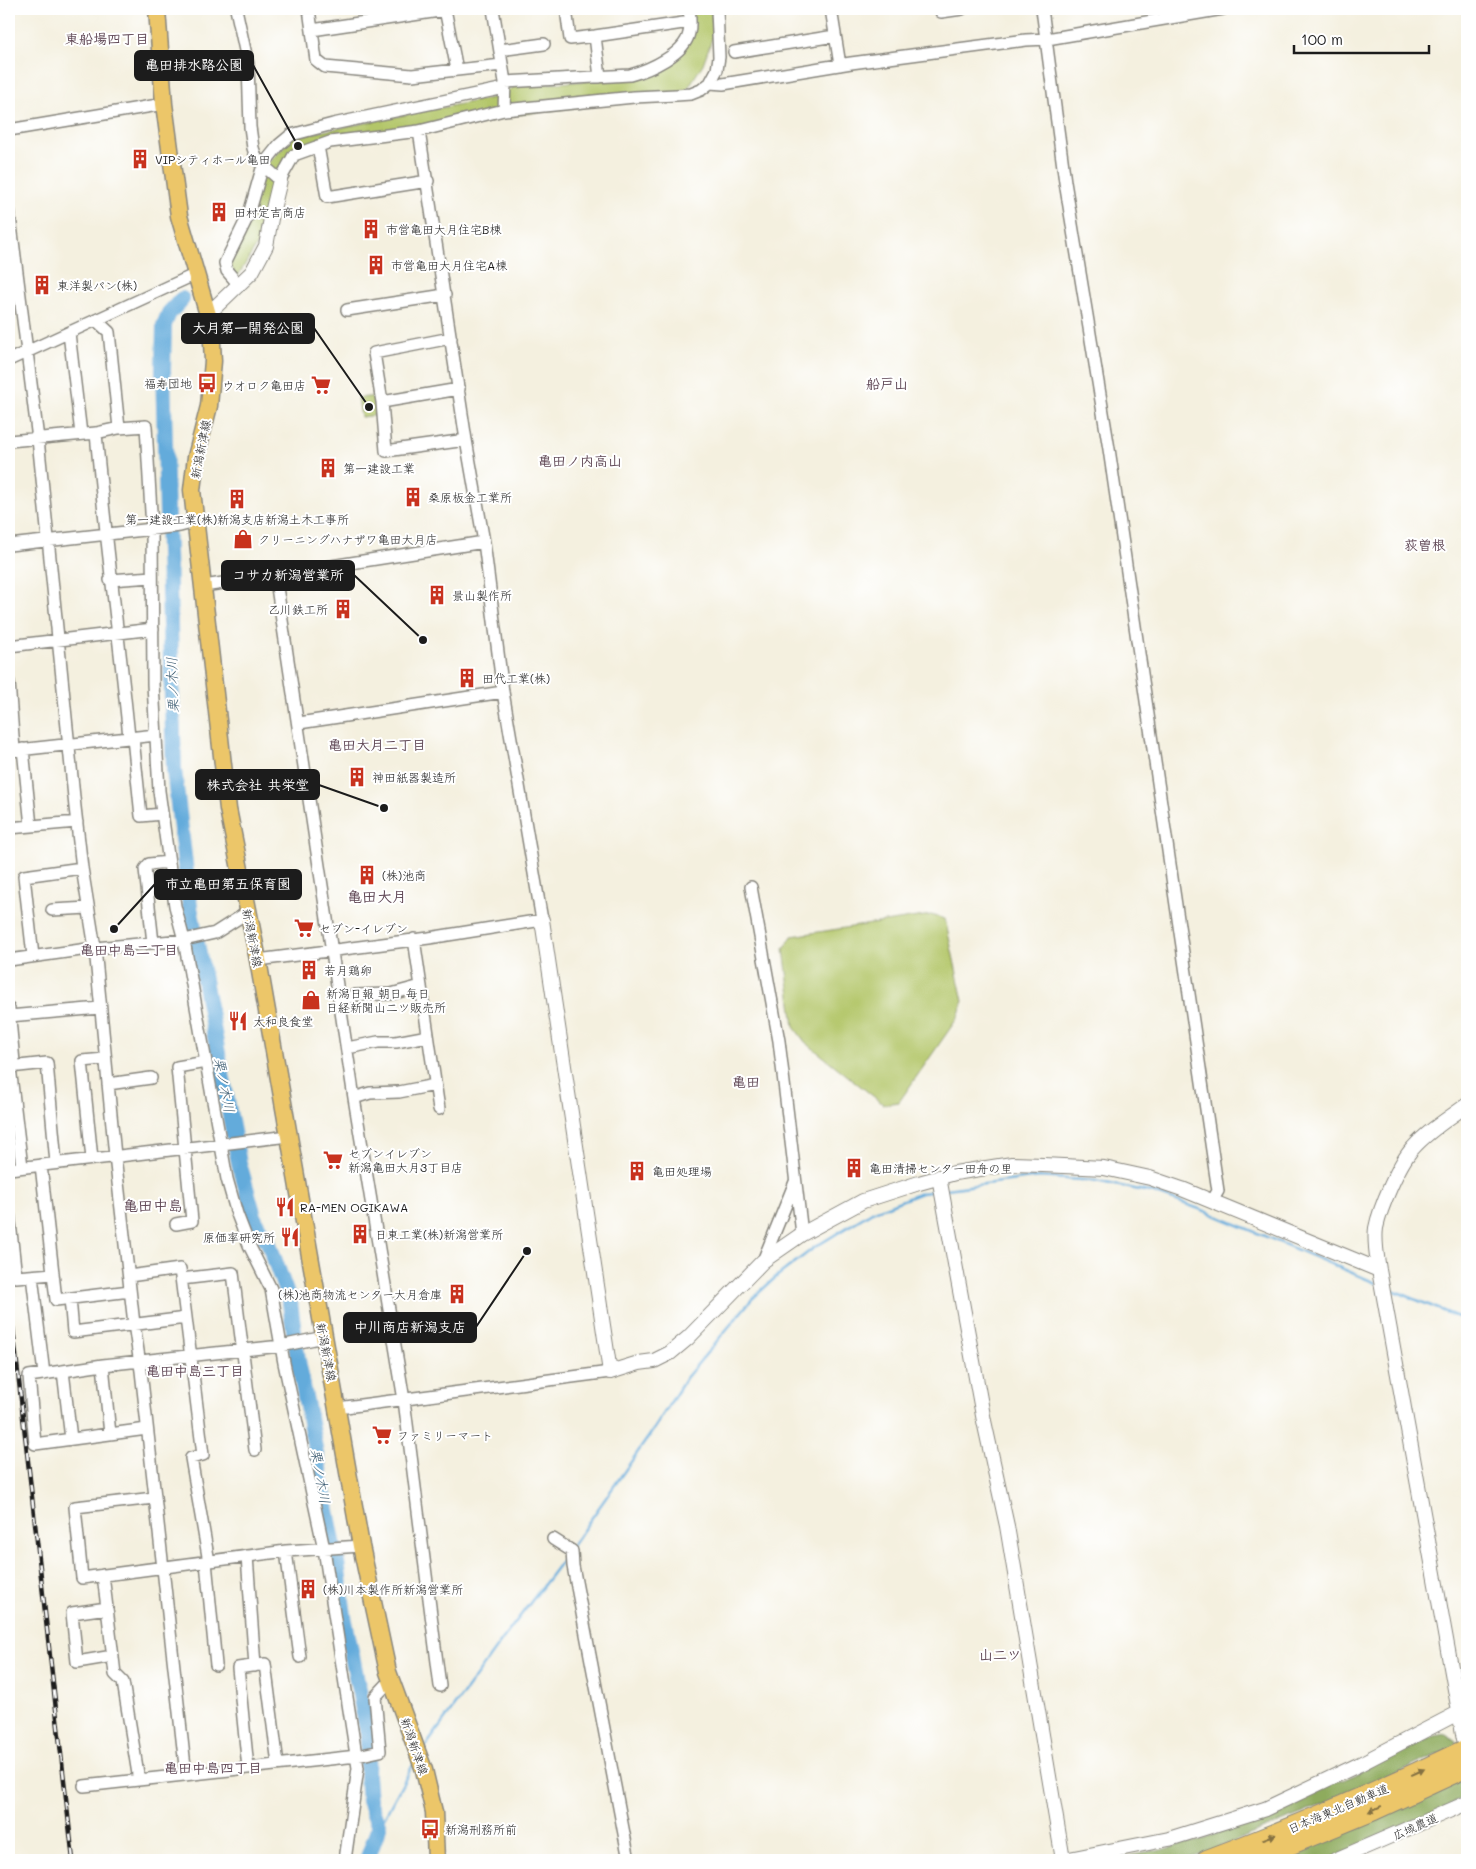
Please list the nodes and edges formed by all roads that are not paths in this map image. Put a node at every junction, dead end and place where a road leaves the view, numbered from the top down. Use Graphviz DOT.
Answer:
graph roads {
  1 [pos="156,9"];
  2 [pos="236,9"];
  3 [pos="309,9"];
  4 [pos="446,9"];
  5 [pos="493,9"];
  6 [pos="566,9"];
  7 [pos="689,9"];
  8 [pos="718,9"];
  9 [pos="831,9"];
  10 [pos="962,9"];
  11 [pos="1042,9"];
  12 [pos="1223,9"];
  13 [pos="941,12"];
  14 [pos="690,22"];
  15 [pos="312,30"];
  16 [pos="595,36"];
  17 [pos="835,36"];
  18 [pos="1046,39"];
  19 [pos="544,44"];
  20 [pos="500,50"];
  21 [pos="734,52"];
  22 [pos="502,65"];
  23 [pos="840,65"];
  24 [pos="457,70"];
  25 [pos="600,78"];
  26 [pos="710,83"];
  27 [pos="505,85"];
  28 [pos="164,104"];
  29 [pos="504,110"];
  30 [pos="9,130"];
  31 [pos="419,131"];
  32 [pos="318,146"];
  33 [pos="263,165"];
  34 [pos="280,180"];
  35 [pos="428,181"];
  36 [pos="9,209"];
  37 [pos="196,274"];
  38 [pos="239,285"];
  39 [pos="444,295"];
  40 [pos="347,310"];
  41 [pos="208,314"];
  42 [pos="96,320"];
  43 [pos="69,333"];
  44 [pos="451,338"];
  45 [pos="27,353"];
  46 [pos="9,360"];
  47 [pos="458,389"];
  48 [pos="382,402"];
  49 [pos="119,428"];
  50 [pos="96,433"];
  51 [pos="81,434"];
  52 [pos="38,439"];
  53 [pos="466,440"];
  54 [pos="9,441"];
  55 [pos="188,524"];
  56 [pos="156,529"];
  57 [pos="106,535"];
  58 [pos="47,540"];
  59 [pos="484,542"];
  60 [pos="9,544"];
  61 [pos="275,574"];
  62 [pos="152,577"];
  63 [pos="110,580"];
  64 [pos="204,586"];
  65 [pos="154,629"];
  66 [pos="118,633"];
  67 [pos="58,640"];
  68 [pos="9,646"];
  69 [pos="9,682"];
  70 [pos="503,692"];
  71 [pos="299,723"];
  72 [pos="156,735"];
  73 [pos="131,738"];
  74 [pos="69,744"];
  75 [pos="15,750"];
  76 [pos="162,814"];
  77 [pos="77,822"];
  78 [pos="31,826"];
  79 [pos="9,828"];
  80 [pos="169,862"];
  81 [pos="82,868"];
  82 [pos="751,887"];
  83 [pos="88,908"];
  84 [pos="52,910"];
  85 [pos="248,912"];
  86 [pos="542,920"];
  87 [pos="414,939"];
  88 [pos="184,940"];
  89 [pos="153,943"];
  90 [pos="95,948"];
  91 [pos="333,950"];
  92 [pos="33,956"];
  93 [pos="9,960"];
  94 [pos="258,960"];
  95 [pos="421,986"];
  96 [pos="340,1001"];
  97 [pos="100,1008"];
  98 [pos="9,1009"];
  99 [pos="9,1016"];
  100 [pos="428,1036"];
  101 [pos="347,1048"];
  102 [pos="105,1059"];
  103 [pos="206,1062"];
  104 [pos="10,1067"];
  105 [pos="150,1078"];
  106 [pos="108,1084"];
  107 [pos="435,1084"];
  108 [pos="354,1098"];
  109 [pos="1467,1105"];
  110 [pos="438,1109"];
  111 [pos="289,1136"];
  112 [pos="221,1143"];
  113 [pos="184,1147"];
  114 [pos="115,1156"];
  115 [pos="92,1158"];
  116 [pos="56,1163"];
  117 [pos="41,1165"];
  118 [pos="22,1167"];
  119 [pos="9,1169"];
  120 [pos="940,1179"];
  121 [pos="796,1180"];
  122 [pos="1212,1201"];
  123 [pos="9,1213"];
  124 [pos="176,1224"];
  125 [pos="802,1234"];
  126 [pos="763,1261"];
  127 [pos="53,1274"];
  128 [pos="1380,1274"];
  129 [pos="32,1276"];
  130 [pos="128,1276"];
  131 [pos="181,1279"];
  132 [pos="130,1291"];
  133 [pos="70,1298"];
  134 [pos="186,1318"];
  135 [pos="134,1324"];
  136 [pos="324,1337"];
  137 [pos="281,1346"];
  138 [pos="242,1350"];
  139 [pos="191,1356"];
  140 [pos="139,1362"];
  141 [pos="103,1365"];
  142 [pos="63,1371"];
  143 [pos="610,1372"];
  144 [pos="44,1374"];
  145 [pos="404,1400"];
  146 [pos="338,1408"];
  147 [pos="147,1430"];
  148 [pos="110,1434"];
  149 [pos="71,1439"];
  150 [pos="255,1450"];
  151 [pos="154,1498"];
  152 [pos="553,1540"];
  153 [pos="361,1546"];
  154 [pos="324,1549"];
  155 [pos="286,1551"];
  156 [pos="247,1556"];
  157 [pos="208,1562"];
  158 [pos="163,1568"];
  159 [pos="103,1575"];
  160 [pos="107,1608"];
  161 [pos="113,1656"];
  162 [pos="300,1657"];
  163 [pos="216,1665"];
  164 [pos="255,1666"];
  165 [pos="391,1680"];
  166 [pos="440,1686"];
  167 [pos="1464,1710"];
  168 [pos="1466,1744"];
  169 [pos="357,1756"];
  170 [pos="278,1764"];
  171 [pos="1467,1767"];
  172 [pos="248,1768"];
  173 [pos="186,1775"];
  174 [pos="140,1780"];
  175 [pos="84,1786"];
  176 [pos="1467,1803"];
  177 [pos="344,1860"];
  178 [pos="436,1860"];
  179 [pos="629,1860"];
  180 [pos="1064,1860"];
  181 [pos="1207,1860"];
  182 [pos="1252,1860"];
  183 [pos="1335,1860"];
  1 -- 28 [label="main road, 新潟新津線"];
  2 -- 33 [label="street"];
  3 -- 15 [label="street"];
  4 -- 15 [label="street"];
  4 -- 24 [label="street"];
  5 -- 20 [label="street"];
  6 -- 16 [label="street"];
  7 -- 14 [label="street"];
  8 -- 26 [label="street"];
  9 -- 17 [label="street"];
  10 -- 13 [label="street"];
  11 -- 18 [label="street"];
  12 -- 18 [label="street"];
  14 -- 16 [label="street"];
  14 -- 25 [label="street"];
  15 -- 24 [label="street"];
  16 -- 25 [label="street"];
  17 -- 21 [label="street"];
  17 -- 23 [label="street"];
  18 -- 23 [label="street"];
  18 -- 122 [label="street"];
  19 -- 20 [label="street"];
  20 -- 22 [label="street"];
  22 -- 24 [label="street"];
  22 -- 27 [label="street"];
  23 -- 26 [label="street"];
  25 -- 27 [label="street"];
  26 -- 29 [label="street"];
  27 -- 29 [label="street"];
  27 -- 33 [label="street"];
  28 -- 30 [label="street"];
  28 -- 37 [label="main road, 新潟新津線"];
  29 -- 31 [label="street"];
  31 -- 32 [label="street"];
  31 -- 35 [label="street"];
  32 -- 34 [label="street"];
  32 -- 35 [label="street"];
  33 -- 34 [label="street"];
  33 -- 38 [label="street"];
  34 -- 38 [label="street"];
  35 -- 39 [label="street"];
  36 -- 45 [label="street"];
  37 -- 41 [label="main road, 新潟新津線"];
  37 -- 42 [label="street"];
  38 -- 41 [label="street"];
  39 -- 40 [label="street"];
  39 -- 44 [label="street"];
  41 -- 55 [label="main road, 新潟新津線"];
  42 -- 43 [label="street"];
  42 -- 49 [label="street"];
  43 -- 45 [label="street"];
  43 -- 51 [label="street"];
  44 -- 47 [label="street"];
  44 -- 48 [label="street"];
  45 -- 46 [label="street"];
  45 -- 52 [label="street"];
  47 -- 48 [label="street"];
  47 -- 53 [label="street"];
  48 -- 53 [label="street"];
  49 -- 50 [label="street"];
  49 -- 56 [label="street"];
  50 -- 51 [label="street"];
  50 -- 57 [label="street"];
  51 -- 52 [label="street"];
  52 -- 54 [label="street"];
  52 -- 58 [label="street"];
  53 -- 59 [label="street"];
  55 -- 56 [label="street"];
  55 -- 64 [label="main road, 新潟新津線"];
  56 -- 57 [label="street"];
  56 -- 62 [label="street"];
  57 -- 58 [label="street"];
  57 -- 63 [label="street"];
  58 -- 60 [label="street"];
  58 -- 67 [label="street"];
  59 -- 61 [label="street"];
  59 -- 70 [label="street"];
  61 -- 64 [label="street"];
  61 -- 71 [label="street"];
  62 -- 63 [label="street"];
  62 -- 65 [label="street"];
  63 -- 66 [label="street"];
  64 -- 85 [label="main road, 新潟新津線"];
  65 -- 66 [label="street"];
  65 -- 72 [label="street"];
  66 -- 67 [label="street"];
  66 -- 73 [label="street"];
  67 -- 68 [label="street"];
  67 -- 74 [label="street"];
  69 -- 75 [label="street"];
  70 -- 71 [label="street"];
  70 -- 86 [label="street"];
  71 -- 91 [label="street"];
  72 -- 73 [label="street"];
  72 -- 76 [label="street"];
  73 -- 74 [label="street"];
  73 -- 76 [label="street"];
  74 -- 75 [label="street"];
  74 -- 77 [label="street"];
  75 -- 78 [label="street"];
  76 -- 80 [label="street"];
  77 -- 78 [label="street"];
  77 -- 81 [label="street"];
  78 -- 79 [label="street"];
  80 -- 88 [label="street"];
  80 -- 89 [label="street"];
  81 -- 83 [label="street"];
  81 -- 92 [label="street"];
  82 -- 121 [label="street"];
  83 -- 84 [label="street"];
  83 -- 90 [label="street"];
  85 -- 88 [label="street"];
  85 -- 94 [label="main road, 新潟新津線"];
  86 -- 87 [label="street"];
  86 -- 143 [label="street"];
  87 -- 91 [label="street"];
  87 -- 95 [label="street"];
  88 -- 89 [label="street"];
  88 -- 103 [label="street"];
  89 -- 90 [label="street"];
  90 -- 92 [label="street"];
  90 -- 97 [label="street"];
  91 -- 94 [label="street"];
  91 -- 96 [label="street"];
  92 -- 93 [label="street"];
  94 -- 111 [label="main road, 新潟新津線"];
  95 -- 96 [label="street"];
  95 -- 100 [label="street"];
  96 -- 101 [label="street"];
  97 -- 99 [label="street"];
  97 -- 102 [label="street"];
  98 -- 99 [label="street"];
  99 -- 104 [label="street"];
  100 -- 101 [label="street"];
  100 -- 107 [label="street"];
  101 -- 108 [label="street"];
  102 -- 106 [label="street"];
  102 -- 115 [label="street"];
  103 -- 112 [label="street"];
  103 -- 113 [label="street"];
  104 -- 116 [label="street"];
  104 -- 118 [label="street"];
  105 -- 106 [label="street"];
  106 -- 114 [label="street"];
  107 -- 108 [label="street"];
  107 -- 110 [label="street"];
  108 -- 145 [label="street"];
  109 -- 128 [label="street"];
  111 -- 112 [label="street"];
  111 -- 136 [label="main road, 新潟新津線"];
  112 -- 113 [label="street"];
  112 -- 137 [label="street"];
  113 -- 114 [label="street"];
  113 -- 124 [label="street"];
  114 -- 115 [label="street"];
  114 -- 130 [label="street"];
  115 -- 116 [label="street"];
  116 -- 117 [label="street"];
  117 -- 118 [label="street"];
  117 -- 127 [label="street"];
  118 -- 119 [label="street"];
  120 -- 122 [label="street"];
  120 -- 125 [label="street"];
  120 -- 180 [label="street"];
  121 -- 125 [label="street"];
  121 -- 126 [label="street"];
  122 -- 128 [label="street"];
  123 -- 129 [label="street"];
  125 -- 126 [label="street"];
  126 -- 143 [label="street"];
  127 -- 129 [label="street"];
  127 -- 133 [label="street"];
  128 -- 167 [label="street"];
  129 -- 144 [label="street"];
  130 -- 131 [label="street"];
  130 -- 132 [label="street"];
  131 -- 134 [label="street"];
  131 -- 138 [label="street"];
  132 -- 133 [label="street"];
  132 -- 135 [label="street"];
  133 -- 135 [label="street"];
  134 -- 135 [label="street"];
  134 -- 139 [label="street"];
  135 -- 140 [label="street"];
  136 -- 137 [label="street"];
  136 -- 146 [label="main road, 新潟新津線"];
  137 -- 138 [label="street"];
  137 -- 154 [label="street"];
  138 -- 139 [label="street"];
  138 -- 150 [label="street"];
  139 -- 140 [label="street"];
  139 -- 157 [label="street"];
  140 -- 141 [label="street"];
  140 -- 147 [label="street"];
  141 -- 142 [label="street"];
  141 -- 148 [label="street"];
  142 -- 144 [label="street"];
  142 -- 149 [label="street"];
  143 -- 145 [label="street"];
  144 -- 149 [label="street"];
  145 -- 146 [label="street"];
  145 -- 166 [label="street"];
  146 -- 153 [label="main road, 新潟新津線"];
  147 -- 148 [label="street"];
  147 -- 151 [label="street"];
  148 -- 149 [label="street"];
  151 -- 158 [label="street"];
  151 -- 159 [label="street"];
  152 -- 179 [label="street"];
  153 -- 154 [label="street"];
  153 -- 165 [label="main road, 新潟新津線"];
  154 -- 155 [label="street"];
  154 -- 169 [label="street"];
  155 -- 156 [label="street"];
  155 -- 162 [label="street"];
  156 -- 157 [label="street"];
  156 -- 164 [label="street"];
  157 -- 158 [label="street"];
  157 -- 163 [label="street"];
  158 -- 159 [label="street"];
  158 -- 173 [label="street"];
  159 -- 160 [label="street"];
  160 -- 161 [label="street"];
  160 -- 161 [label="street"];
  161 -- 174 [label="street"];
  164 -- 170 [label="street"];
  164 -- 172 [label="street"];
  165 -- 169 [label="street"];
  165 -- 178 [label="main road, 新潟新津線"];
  167 -- 168 [label="street"];
  167 -- 180 [label="street"];
  181 -- 168 [label="highway, 日本海東北自動車道, one-way"];
  169 -- 170 [label="street"];
  169 -- 177 [label="street"];
  170 -- 172 [label="street"];
  171 -- 182 [label="highway, 日本海東北自動車道, one-way"];
  172 -- 173 [label="street"];
  173 -- 174 [label="street"];
  174 -- 175 [label="street"];
  176 -- 183 [label="street, 広域農道"];
}
